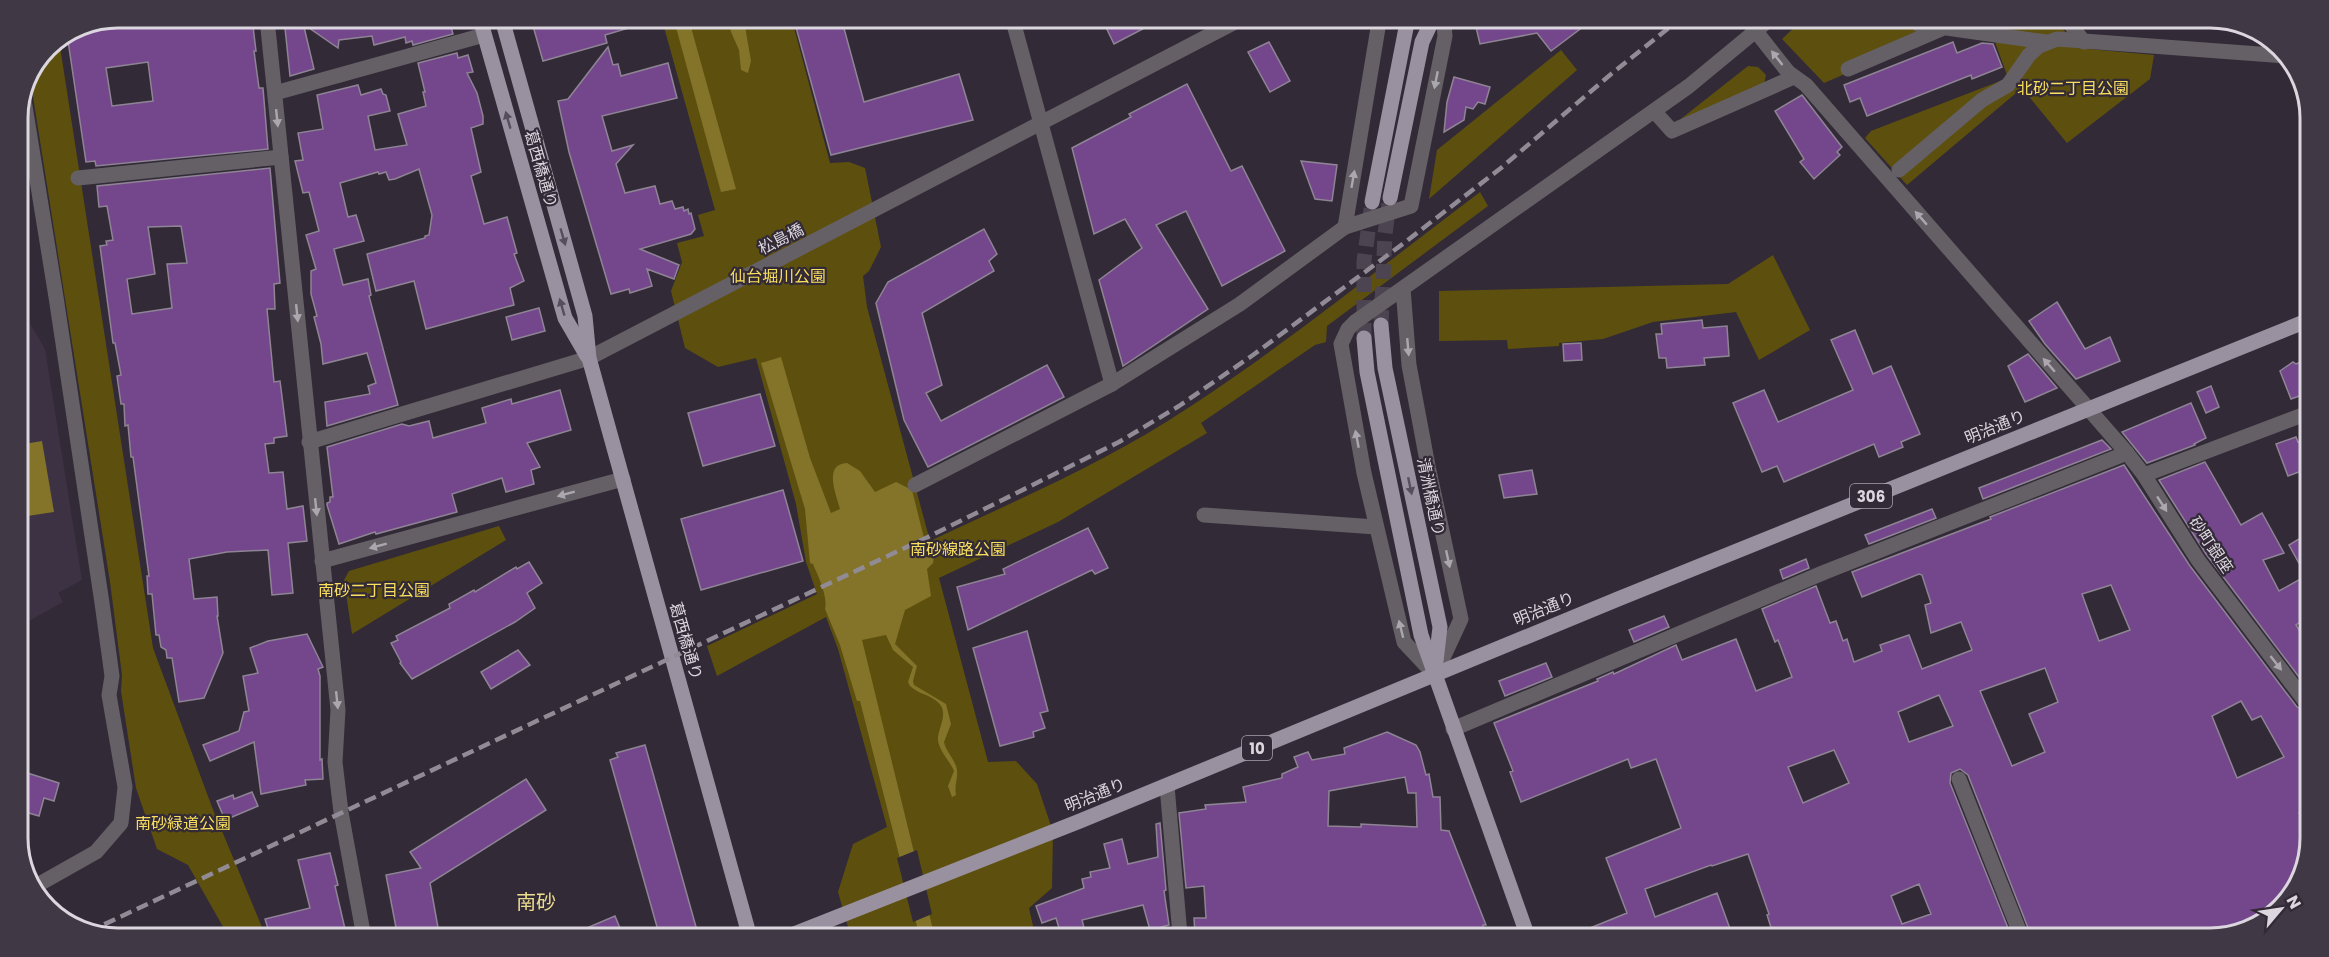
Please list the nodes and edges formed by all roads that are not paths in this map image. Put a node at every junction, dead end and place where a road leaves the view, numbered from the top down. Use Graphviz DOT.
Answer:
graph roads {
  1 [pos="268,28"];
  2 [pos="482,28"];
  3 [pos="505,28"];
  4 [pos="1015,28"];
  5 [pos="1224,28"];
  6 [pos="1378,28"];
  7 [pos="1405,28"];
  8 [pos="1429,28"];
  9 [pos="1444,28"];
  10 [pos="1755,28"];
  11 [pos="1758,28"];
  12 [pos="1936,28"];
  13 [pos="2073,28"];
  14 [pos="1941,29"];
  15 [pos="484,35"];
  16 [pos="2046,42"];
  17 [pos="2084,42"];
  18 [pos="2274,55"];
  19 [pos="1848,69"];
  20 [pos="1794,77"];
  21 [pos="275,93"];
  22 [pos="1654,111"];
  23 [pos="1041,124"];
  24 [pos="29,132"];
  25 [pos="281,157"];
  26 [pos="1899,170"];
  27 [pos="78,178"];
  28 [pos="1390,198"];
  29 [pos="1372,202"];
  30 [pos="1350,226"];
  31 [pos="1403,288"];
  32 [pos="2300,324"];
  33 [pos="1381,326"];
  34 [pos="1364,338"];
  35 [pos="589,358"];
  36 [pos="1112,384"];
  37 [pos="2087,409"];
  38 [pos="2300,415"];
  39 [pos="309,442"];
  40 [pos="2127,453"];
  41 [pos="2144,475"];
  42 [pos="622,479"];
  43 [pos="915,485"];
  44 [pos="1204,515"];
  45 [pos="1376,527"];
  46 [pos="322,561"];
  47 [pos="1435,675"];
  48 [pos="2300,694"];
  49 [pos="1453,729"];
  50 [pos="1959,779"];
  51 [pos="1167,786"];
  52 [pos="41,883"];
  53 [pos="362,928"];
  54 [pos="747,928"];
  55 [pos="809,928"];
  56 [pos="1180,928"];
  57 [pos="1525,928"];
  58 [pos="2018,928"];
  1 -- 21 [label="street"];
  2 -- 15 [label="main road, 葛西橋通り"];
  3 -- 35 [label="main road, 葛西橋通り, one-way"];
  4 -- 23 [label="street"];
  5 -- 23 [label="street, 松島橋"];
  30 -- 6 [label="street, one-way"];
  7 -- 29 [label="main road"];
  8 -- 28 [label="main road"];
  9 -- 30 [label="street, one-way"];
  10 -- 22 [label="street"];
  20 -- 11 [label="street, 砂町銀座, one-way"];
  12 -- 14 [label="street"];
  13 -- 17 [label="street"];
  14 -- 16 [label="street"];
  14 -- 19 [label="street"];
  15 -- 21 [label="street"];
  35 -- 15 [label="main road, 葛西橋通り, one-way"];
  16 -- 17 [label="street"];
  16 -- 26 [label="street"];
  17 -- 18 [label="street"];
  20 -- 22 [label="street"];
  37 -- 20 [label="street, 砂町銀座, one-way"];
  21 -- 25 [label="street, one-way"];
  22 -- 31 [label="street"];
  23 -- 35 [label="street, 松島橋"];
  23 -- 36 [label="street"];
  24 -- 52 [label="street"];
  25 -- 27 [label="street"];
  25 -- 39 [label="street, one-way"];
  30 -- 36 [label="street"];
  45 -- 31 [label="street, one-way"];
  31 -- 47 [label="street, one-way"];
  32 -- 37 [label="main road, 明治通り / 306"];
  33 -- 47 [label="main road, 清洲橋通り, one-way"];
  34 -- 47 [label="main road, 清洲橋通り"];
  35 -- 39 [label="street, 松島橋"];
  35 -- 42 [label="main road, 葛西橋通り"];
  36 -- 43 [label="street"];
  37 -- 40 [label="street, 砂町銀座"];
  37 -- 47 [label="main road, 明治通り / 306"];
  38 -- 41 [label="street"];
  39 -- 46 [label="street, one-way"];
  40 -- 41 [label="street, 砂町銀座"];
  40 -- 49 [label="street"];
  41 -- 48 [label="street, 砂町銀座, one-way"];
  42 -- 46 [label="street, one-way"];
  42 -- 54 [label="main road, 葛西橋通り"];
  44 -- 45 [label="street"];
  47 -- 45 [label="street, one-way"];
  46 -- 53 [label="street, one-way"];
  47 -- 49 [label="main road, 清洲橋通り"];
  47 -- 51 [label="main road, 明治通り / 10"];
  49 -- 57 [label="main road, 清洲橋通り"];
  50 -- 58 [label="street"];
  51 -- 55 [label="main road, 明治通り / 10"];
  51 -- 56 [label="street"];
}
